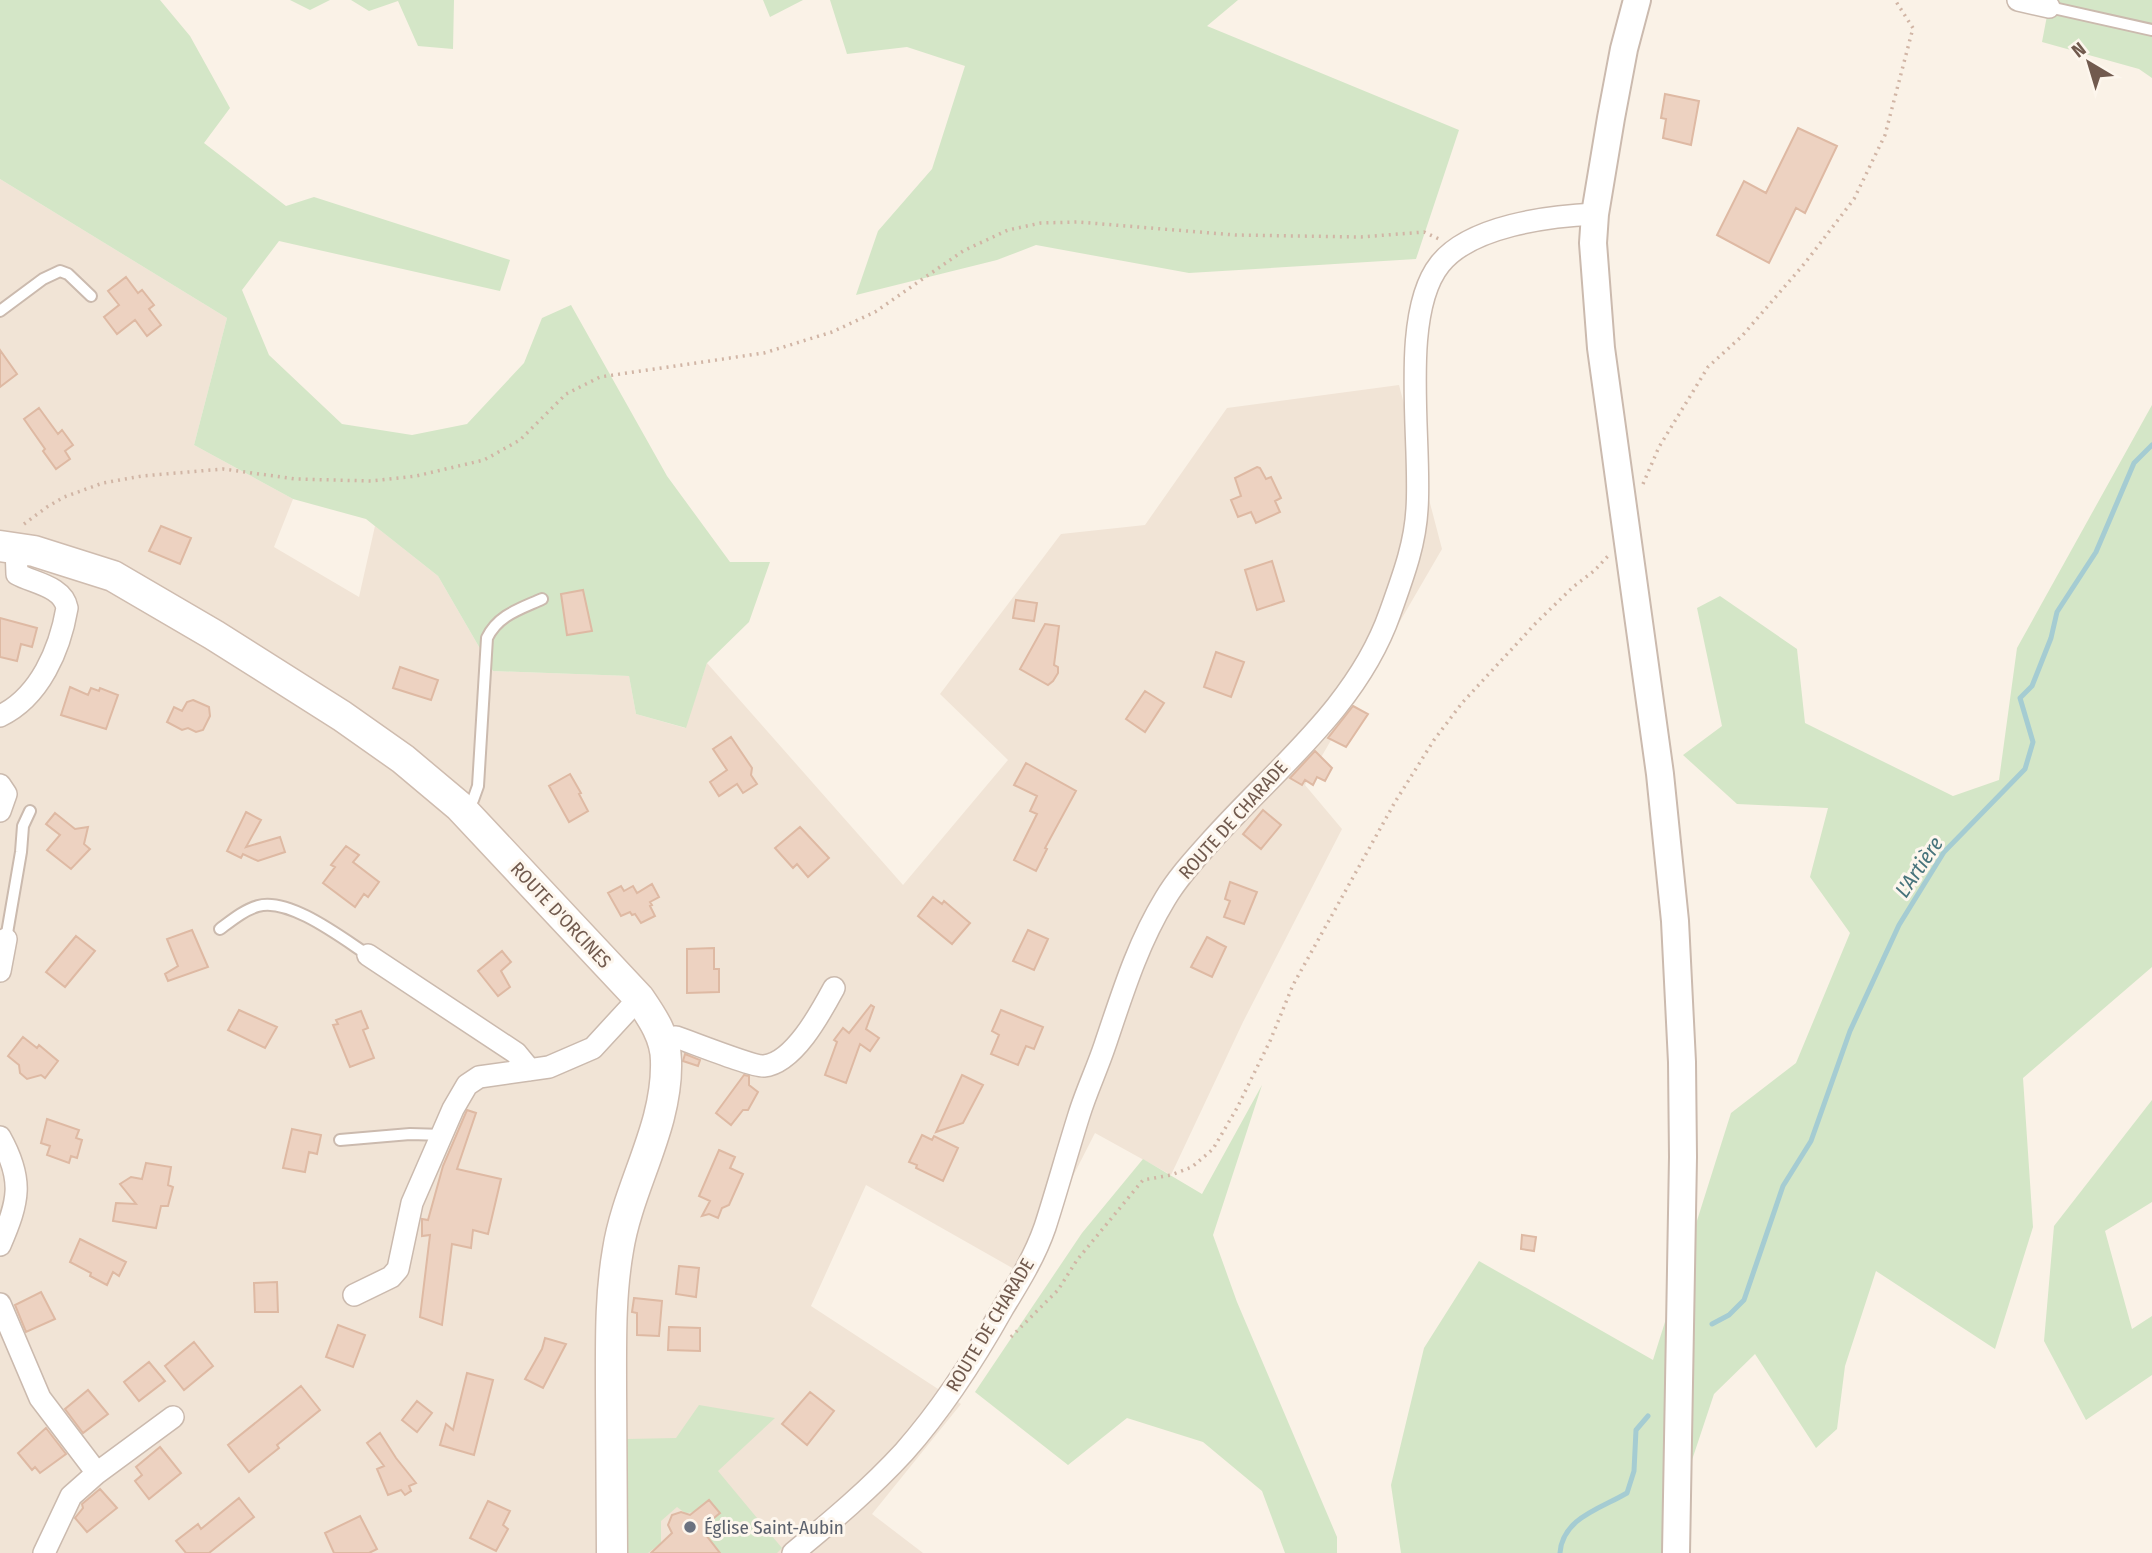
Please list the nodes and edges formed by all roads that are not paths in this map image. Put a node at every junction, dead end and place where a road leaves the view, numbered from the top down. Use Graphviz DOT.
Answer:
graph roads {
  1 [pos="1637,0"];
  2 [pos="2018,0"];
  3 [pos="2049,7"];
  4 [pos="2152,30"];
  5 [pos="1595,214"];
  6 [pos="90,296"];
  7 [pos="0,311"];
  8 [pos="9,547"];
  9 [pos="542,599"];
  10 [pos="0,716"];
  11 [pos="0,785"];
  12 [pos="0,811"];
  13 [pos="30,811"];
  14 [pos="463,811"];
  15 [pos="220,929"];
  16 [pos="6,939"];
  17 [pos="368,955"];
  18 [pos="0,971"];
  19 [pos="834,988"];
  20 [pos="639,998"];
  21 [pos="662,1039"];
  22 [pos="530,1070"];
  23 [pos="444,1135"];
  24 [pos="0,1137"];
  25 [pos="340,1140"];
  26 [pos="0,1245"];
  27 [pos="354,1295"];
  28 [pos="0,1304"];
  29 [pos="173,1417"];
  30 [pos="97,1473"];
  31 [pos="44,1553"];
  32 [pos="612,1553"];
  33 [pos="793,1553"];
  34 [pos="1676,1553"];
  1 -- 5 [label="street"];
  2 -- 3 [label="street"];
  3 -- 4 [label="lane"];
  5 -- 33 [label="street, ROUTE DE CHARADE"];
  5 -- 34 [label="street"];
  6 -- 7 [label="lane"];
  8 -- 10 [label="street"];
  8 -- 14 [label="main road, ROUTE D'ORCINES"];
  9 -- 14 [label="lane"];
  11 -- 12 [label="street"];
  13 -- 16 [label="lane"];
  14 -- 20 [label="main road, ROUTE D'ORCINES"];
  15 -- 17 [label="lane"];
  16 -- 18 [label="street"];
  17 -- 22 [label="street"];
  19 -- 21 [label="street"];
  20 -- 21 [label="main road, ROUTE D'ORCINES"];
  20 -- 22 [label="street"];
  21 -- 32 [label="main road, ROUTE D'ORCINES"];
  22 -- 23 [label="street"];
  23 -- 25 [label="lane"];
  23 -- 27 [label="street"];
  24 -- 26 [label="street"];
  28 -- 30 [label="street"];
  29 -- 30 [label="street"];
  30 -- 31 [label="street"];
}
